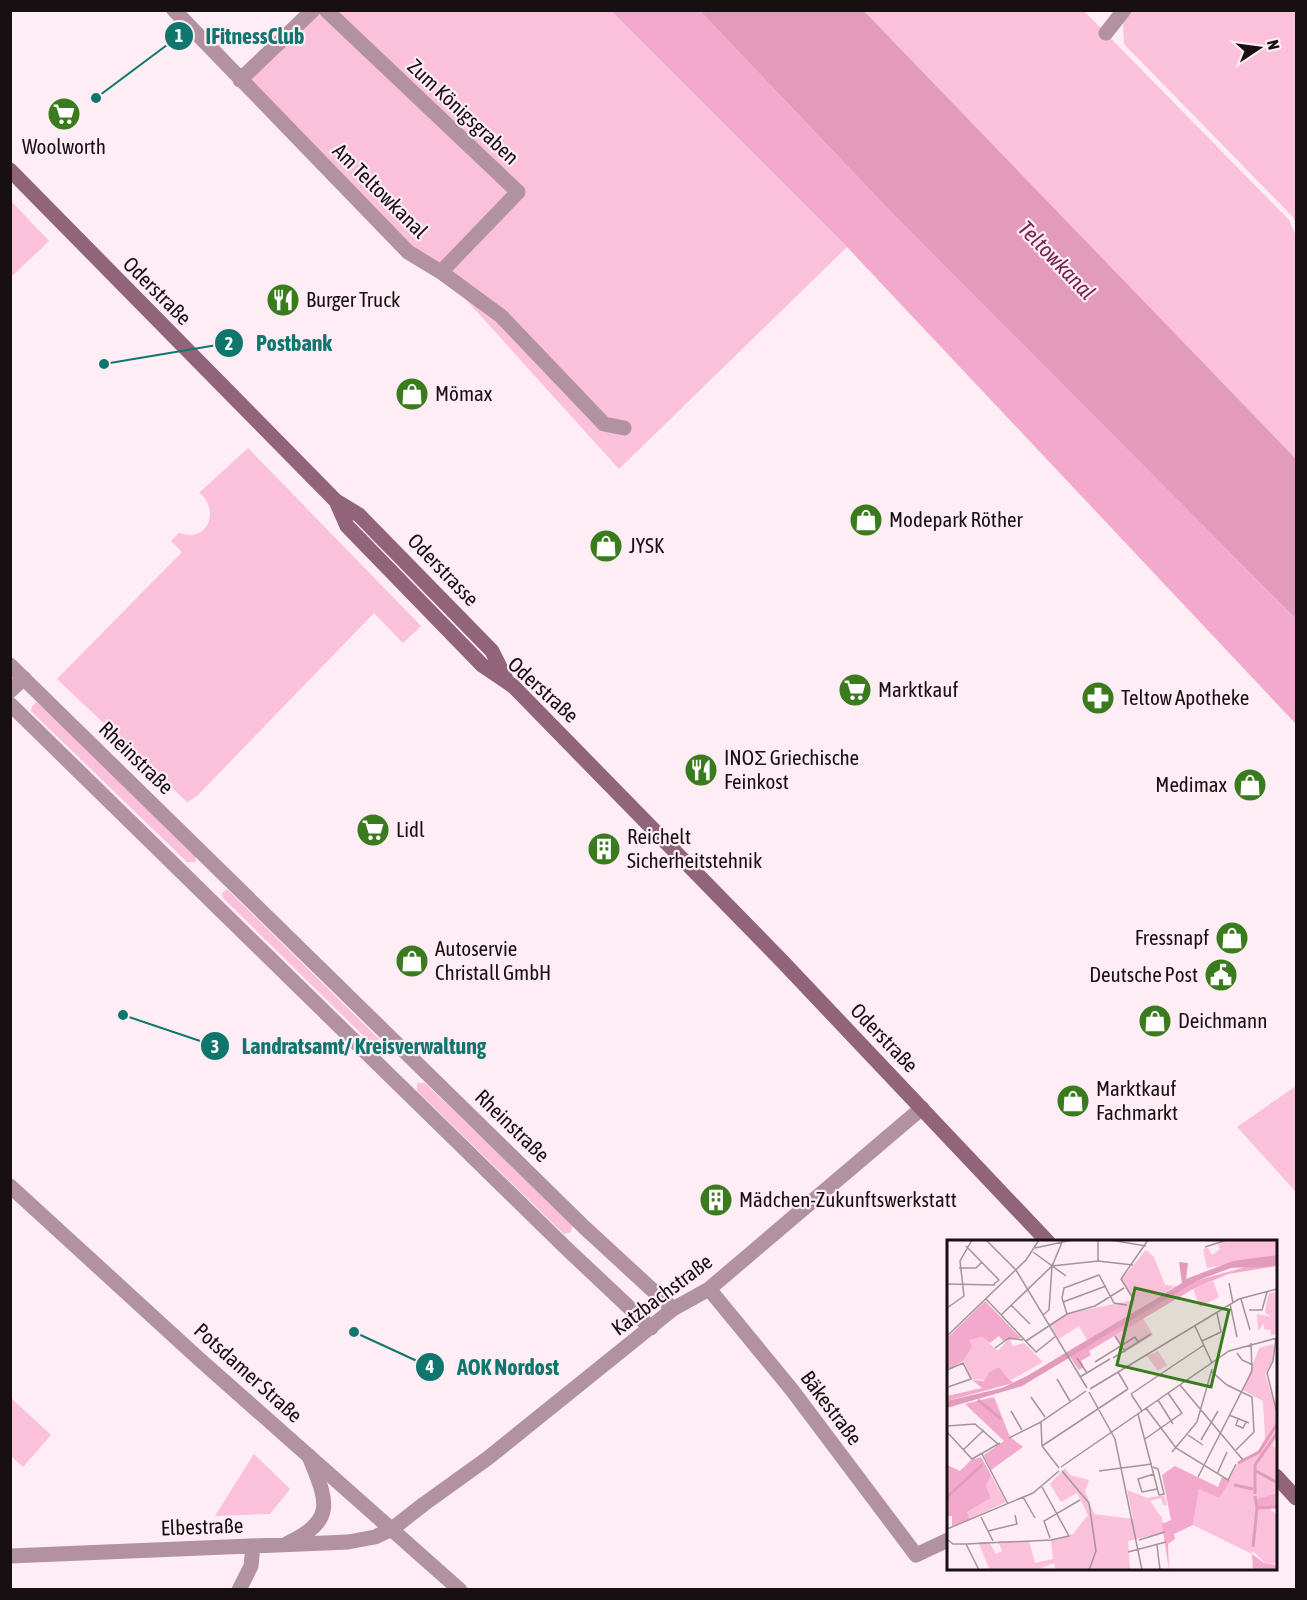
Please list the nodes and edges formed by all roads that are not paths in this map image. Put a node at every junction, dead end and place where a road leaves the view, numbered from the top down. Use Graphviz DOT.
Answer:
graph roads {
  1 [pos="174,10"];
  2 [pos="313,10"];
  3 [pos="326,10"];
  4 [pos="1124,10"];
  5 [pos="1106,33"];
  6 [pos="240,80"];
  7 [pos="10,170"];
  8 [pos="441,272"];
  9 [pos="624,428"];
  10 [pos="10,665"];
  11 [pos="24,678"];
  12 [pos="10,691"];
  13 [pos="10,704"];
  14 [pos="219,869"];
  15 [pos="200,889"];
  16 [pos="410,1055"];
  17 [pos="390,1075"];
  18 [pos="922,1108"];
  19 [pos="10,1185"];
  20 [pos="585,1227"];
  21 [pos="1046,1240"];
  22 [pos="565,1247"];
  23 [pos="709,1289"];
  24 [pos="673,1309"];
  25 [pos="651,1328"];
  26 [pos="309,1456"];
  27 [pos="1277,1478"];
  28 [pos="1296,1498"];
  29 [pos="392,1529"];
  30 [pos="947,1540"];
  31 [pos="283,1545"];
  32 [pos="253,1546"];
  33 [pos="10,1556"];
  34 [pos="239,1590"];
  35 [pos="460,1590"];
  1 -- 6 [label="street, Am Teltowkanal"];
  2 -- 6 [label="street"];
  3 -- 8 [label="street, Zum Königsgraben"];
  4 -- 5 [label="street"];
  6 -- 8 [label="street, Am Teltowkanal"];
  7 -- 18 [label="main road, Oderstraße"];
  8 -- 9 [label="street, Am Teltowkanal"];
  10 -- 11 [label="street, Rheinstraße"];
  11 -- 12 [label="street"];
  11 -- 14 [label="street, Rheinstraße"];
  13 -- 15 [label="street"];
  14 -- 15 [label="street"];
  14 -- 16 [label="street, Rheinstraße"];
  15 -- 17 [label="street"];
  16 -- 17 [label="street"];
  16 -- 20 [label="street, Rheinstraße"];
  17 -- 22 [label="street"];
  18 -- 21 [label="main road, Oderstraße"];
  18 -- 23 [label="street, Katzbachstraße"];
  19 -- 26 [label="street, Potsdamer Straße"];
  20 -- 22 [label="street"];
  20 -- 24 [label="street, Rheinstraße"];
  22 -- 25 [label="street"];
  23 -- 24 [label="street, Katzbachstraße"];
  23 -- 30 [label="street, Bäkestraße"];
  24 -- 25 [label="street, Katzbachstraße"];
  25 -- 29 [label="street, Katzbachstraße"];
  26 -- 29 [label="street, Potsdamer Straße"];
  26 -- 31 [label="street"];
  27 -- 28 [label="main road"];
  29 -- 31 [label="street, Elbestraße"];
  29 -- 35 [label="street, Potsdamer Straße"];
  31 -- 32 [label="street, Elbestraße"];
  32 -- 33 [label="street, Elbestraße"];
  32 -- 34 [label="street"];
}
